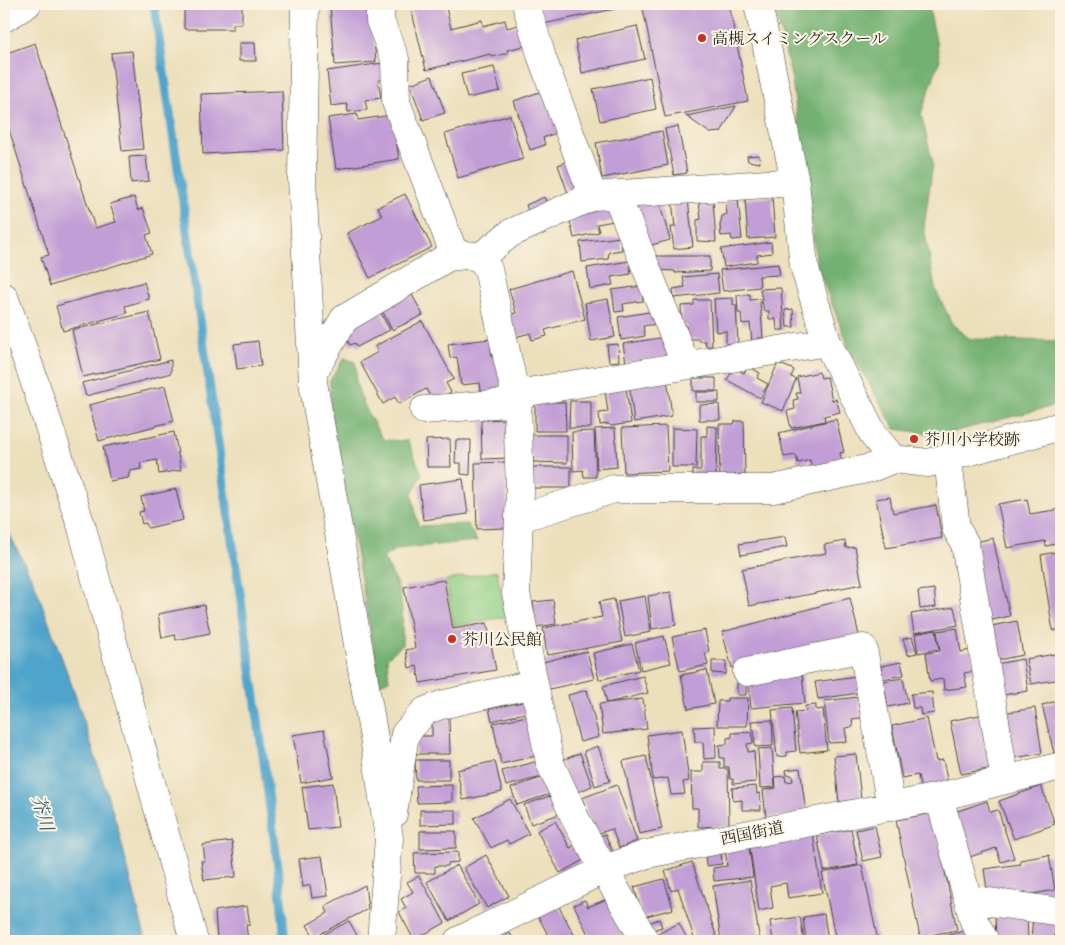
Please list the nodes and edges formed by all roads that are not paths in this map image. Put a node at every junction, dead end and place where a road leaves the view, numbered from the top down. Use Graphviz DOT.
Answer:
graph roads {
  1 [pos="27,4"];
  2 [pos="305,4"];
  3 [pos="380,4"];
  4 [pos="526,4"];
  5 [pos="758,4"];
  6 [pos="4,18"];
  7 [pos="796,182"];
  8 [pos="605,195"];
  9 [pos="468,256"];
  10 [pos="4,297"];
  11 [pos="826,342"];
  12 [pos="686,365"];
  13 [pos="314,371"];
  14 [pos="518,402"];
  15 [pos="424,410"];
  16 [pos="1061,426"];
  17 [pos="893,459"];
  18 [pos="948,459"];
  19 [pos="520,518"];
  20 [pos="747,672"];
  21 [pos="533,684"];
  22 [pos="1061,766"];
  23 [pos="1005,780"];
  24 [pos="939,797"];
  25 [pos="891,807"];
  26 [pos="389,838"];
  27 [pos="604,869"];
  28 [pos="968,899"];
  29 [pos="1061,912"];
  30 [pos="194,941"];
  31 [pos="381,941"];
  32 [pos="458,941"];
  33 [pos="645,941"];
  34 [pos="986,941"];
  1 -- 6 [label="street"];
  2 -- 13 [label="street"];
  3 -- 9 [label="street"];
  4 -- 8 [label="street"];
  5 -- 7 [label="street"];
  7 -- 8 [label="street"];
  7 -- 11 [label="street"];
  8 -- 9 [label="street"];
  8 -- 12 [label="street"];
  9 -- 13 [label="street"];
  9 -- 14 [label="street"];
  10 -- 30 [label="street"];
  11 -- 12 [label="street"];
  11 -- 17 [label="street"];
  12 -- 14 [label="street"];
  13 -- 26 [label="street"];
  14 -- 15 [label="street"];
  14 -- 19 [label="street"];
  16 -- 18 [label="street"];
  17 -- 18 [label="street"];
  17 -- 19 [label="street"];
  18 -- 23 [label="street"];
  19 -- 21 [label="street"];
  20 -- 25 [label="street"];
  21 -- 26 [label="street"];
  21 -- 27 [label="street"];
  22 -- 23 [label="street, 西国街道"];
  23 -- 24 [label="street, 西国街道"];
  24 -- 25 [label="street, 西国街道"];
  24 -- 28 [label="street"];
  25 -- 27 [label="street, 西国街道"];
  26 -- 31 [label="street"];
  27 -- 32 [label="street, 西国街道"];
  27 -- 33 [label="street"];
  28 -- 29 [label="street"];
  28 -- 34 [label="street"];
}
